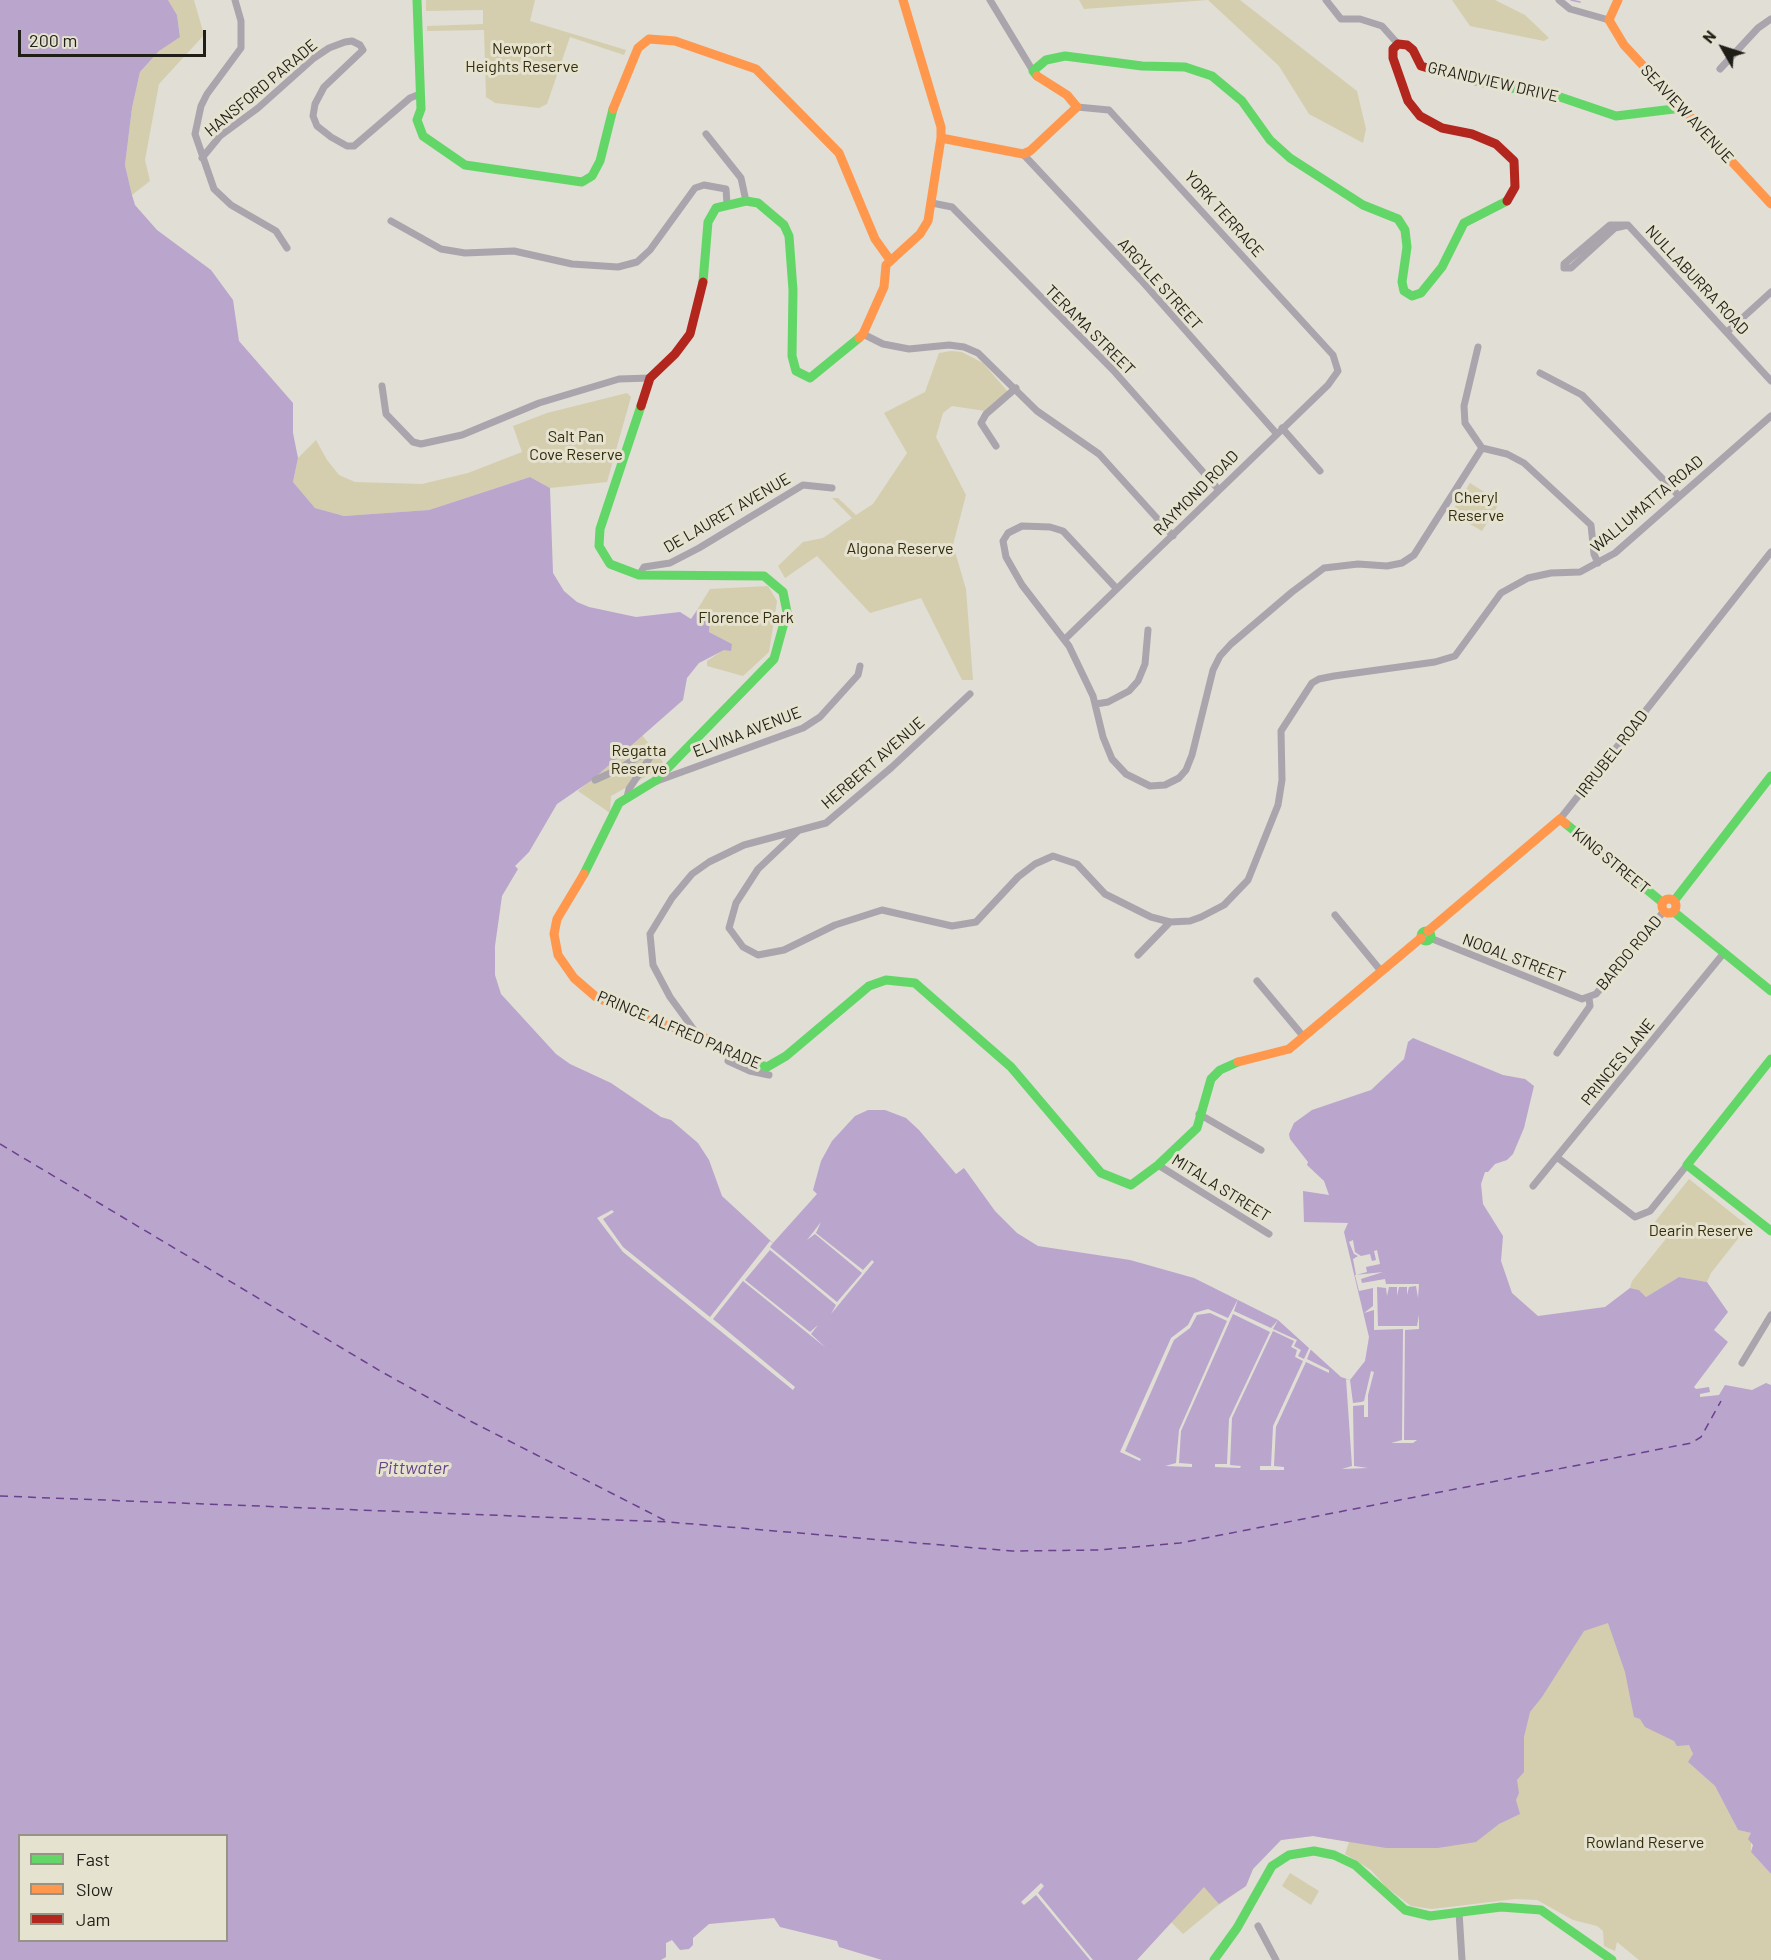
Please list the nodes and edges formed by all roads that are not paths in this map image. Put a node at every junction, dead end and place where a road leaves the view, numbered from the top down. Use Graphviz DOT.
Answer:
graph roads {
  1 [pos="235,0"];
  2 [pos="417,0"];
  3 [pos="903,0"];
  4 [pos="990,0"];
  5 [pos="1326,0"];
  6 [pos="1559,0"];
  7 [pos="1618,0"];
  8 [pos="1771,19"];
  9 [pos="1610,20"];
  10 [pos="1398,44"];
  11 [pos="1720,69"];
  12 [pos="1033,71"];
  13 [pos="420,94"];
  14 [pos="1077,107"];
  15 [pos="1682,108"];
  16 [pos="706,134"];
  17 [pos="941,138"];
  18 [pos="1023,154"];
  19 [pos="202,158"];
  20 [pos="746,201"];
  21 [pos="932,203"];
  22 [pos="727,204"];
  23 [pos="1771,204"];
  24 [pos="391,221"];
  25 [pos="1628,225"];
  26 [pos="287,248"];
  27 [pos="890,260"];
  28 [pos="1771,292"];
  29 [pos="1727,332"];
  30 [pos="863,334"];
  31 [pos="1478,347"];
  32 [pos="1338,363"];
  33 [pos="1540,373"];
  34 [pos="650,378"];
  35 [pos="1771,381"];
  36 [pos="382,386"];
  37 [pos="1016,388"];
  38 [pos="1771,416"];
  39 [pos="1279,430"];
  40 [pos="996,446"];
  41 [pos="1482,448"];
  42 [pos="1320,471"];
  43 [pos="832,488"];
  44 [pos="1219,490"];
  45 [pos="1679,496"];
  46 [pos="1173,536"];
  47 [pos="1771,552"];
  48 [pos="1598,563"];
  49 [pos="639,575"];
  50 [pos="1117,589"];
  51 [pos="1148,630"];
  52 [pos="1065,639"];
  53 [pos="860,666"];
  54 [pos="970,694"];
  55 [pos="1096,704"];
  56 [pos="1771,776"];
  57 [pos="595,780"];
  58 [pos="655,781"];
  59 [pos="627,796"];
  60 [pos="1560,819"];
  61 [pos="797,832"];
  62 [pos="1667,908"];
  63 [pos="1335,915"];
  64 [pos="1170,922"];
  65 [pos="1426,936"];
  66 [pos="1723,954"];
  67 [pos="1138,955"];
  68 [pos="1381,970"];
  69 [pos="1257,981"];
  70 [pos="1771,991"];
  71 [pos="1588,998"];
  72 [pos="697,1034"];
  73 [pos="1304,1036"];
  74 [pos="1557,1053"];
  75 [pos="1771,1059"];
  76 [pos="728,1061"];
  77 [pos="769,1075"];
  78 [pos="1199,1114"];
  79 [pos="1261,1150"];
  80 [pos="1558,1158"];
  81 [pos="1158,1165"];
  82 [pos="1687,1165"];
  83 [pos="1131,1185"];
  84 [pos="1533,1186"];
  85 [pos="1771,1231"];
  86 [pos="1269,1234"];
  87 [pos="1771,1315"];
  88 [pos="1742,1363"];
  89 [pos="1459,1912"];
  90 [pos="1258,1926"];
  91 [pos="1608,1959"];
  92 [pos="1214,1960"];
  93 [pos="1276,1960"];
  94 [pos="1462,1960"];
  1 -- 19 [label="street"];
  2 -- 13 [label="street"];
  3 -- 17 [label="street"];
  4 -- 12 [label="street"];
  5 -- 10 [label="street"];
  6 -- 9 [label="street"];
  7 -- 9 [label="street"];
  8 -- 11 [label="street"];
  9 -- 15 [label="street, SEAVIEW AVENUE"];
  10 -- 12 [label="street"];
  10 -- 15 [label="street, GRANDVIEW DRIVE"];
  12 -- 14 [label="street"];
  13 -- 19 [label="street, HANSFORD PARADE"];
  13 -- 27 [label="street"];
  14 -- 18 [label="street"];
  14 -- 32 [label="street, YORK TERRACE"];
  15 -- 23 [label="street, SEAVIEW AVENUE"];
  16 -- 20 [label="street"];
  17 -- 18 [label="street"];
  17 -- 21 [label="street"];
  18 -- 39 [label="street, ARGYLE STREET"];
  19 -- 26 [label="street"];
  20 -- 22 [label="street"];
  20 -- 30 [label="street"];
  21 -- 27 [label="street"];
  21 -- 44 [label="street, TERAMA STREET"];
  22 -- 24 [label="street"];
  22 -- 34 [label="street"];
  25 -- 25 [label="street, NULLABURRA ROAD"];
  25 -- 29 [label="street, NULLABURRA ROAD"];
  27 -- 30 [label="street"];
  28 -- 29 [label="street"];
  29 -- 35 [label="street, NULLABURRA ROAD"];
  30 -- 37 [label="street"];
  31 -- 41 [label="street"];
  32 -- 39 [label="street, RAYMOND ROAD"];
  33 -- 45 [label="street"];
  34 -- 36 [label="street"];
  34 -- 49 [label="street, PRINCE ALFRED PARADE"];
  37 -- 40 [label="street"];
  37 -- 46 [label="street"];
  38 -- 45 [label="street, WALLUMATTA ROAD"];
  39 -- 42 [label="street, ARGYLE STREET"];
  39 -- 44 [label="street, RAYMOND ROAD"];
  41 -- 48 [label="street"];
  41 -- 55 [label="street"];
  43 -- 49 [label="street, DE LAURET AVENUE"];
  44 -- 46 [label="street, RAYMOND ROAD"];
  45 -- 48 [label="street, WALLUMATTA ROAD"];
  46 -- 50 [label="street, RAYMOND ROAD"];
  47 -- 60 [label="street, IRRUBEL ROAD"];
  48 -- 64 [label="street, WALLUMATTA ROAD"];
  49 -- 58 [label="street, PRINCE ALFRED PARADE"];
  50 -- 52 [label="street, RAYMOND ROAD"];
  50 -- 52 [label="street"];
  51 -- 55 [label="street"];
  52 -- 55 [label="street"];
  53 -- 58 [label="street, ELVINA AVENUE"];
  54 -- 61 [label="street, HERBERT AVENUE"];
  56 -- 62 [label="street, BARDO ROAD"];
  57 -- 59 [label="street"];
  58 -- 59 [label="street, PRINCE ALFRED PARADE"];
  59 -- 72 [label="street, PRINCE ALFRED PARADE"];
  60 -- 62 [label="street, KING STREET"];
  60 -- 65 [label="street, IRRUBEL ROAD"];
  61 -- 64 [label="street, WALLUMATTA ROAD"];
  61 -- 72 [label="street, HERBERT AVENUE"];
  62 -- 66 [label="street, KING STREET"];
  62 -- 71 [label="street, BARDO ROAD"];
  63 -- 68 [label="street"];
  64 -- 67 [label="street"];
  65 -- 68 [label="street, IRRUBEL ROAD"];
  65 -- 71 [label="street, NOOAL STREET"];
  66 -- 70 [label="street, KING STREET"];
  66 -- 80 [label="street, PRINCES LANE"];
  68 -- 73 [label="street, IRRUBEL ROAD"];
  69 -- 73 [label="street"];
  71 -- 74 [label="street, BARDO ROAD"];
  72 -- 83 [label="street, PRINCE ALFRED PARADE"];
  73 -- 78 [label="street, IRRUBEL ROAD"];
  75 -- 82 [label="street"];
  76 -- 77 [label="street"];
  78 -- 79 [label="street"];
  78 -- 81 [label="street, IRRUBEL ROAD"];
  80 -- 82 [label="street"];
  80 -- 84 [label="street, PRINCES LANE"];
  81 -- 83 [label="street, IRRUBEL ROAD"];
  81 -- 86 [label="street, MITALA STREET"];
  82 -- 85 [label="street"];
  87 -- 88 [label="street"];
  89 -- 91 [label="street"];
  89 -- 92 [label="street"];
  89 -- 94 [label="street"];
  90 -- 93 [label="street"];
}
